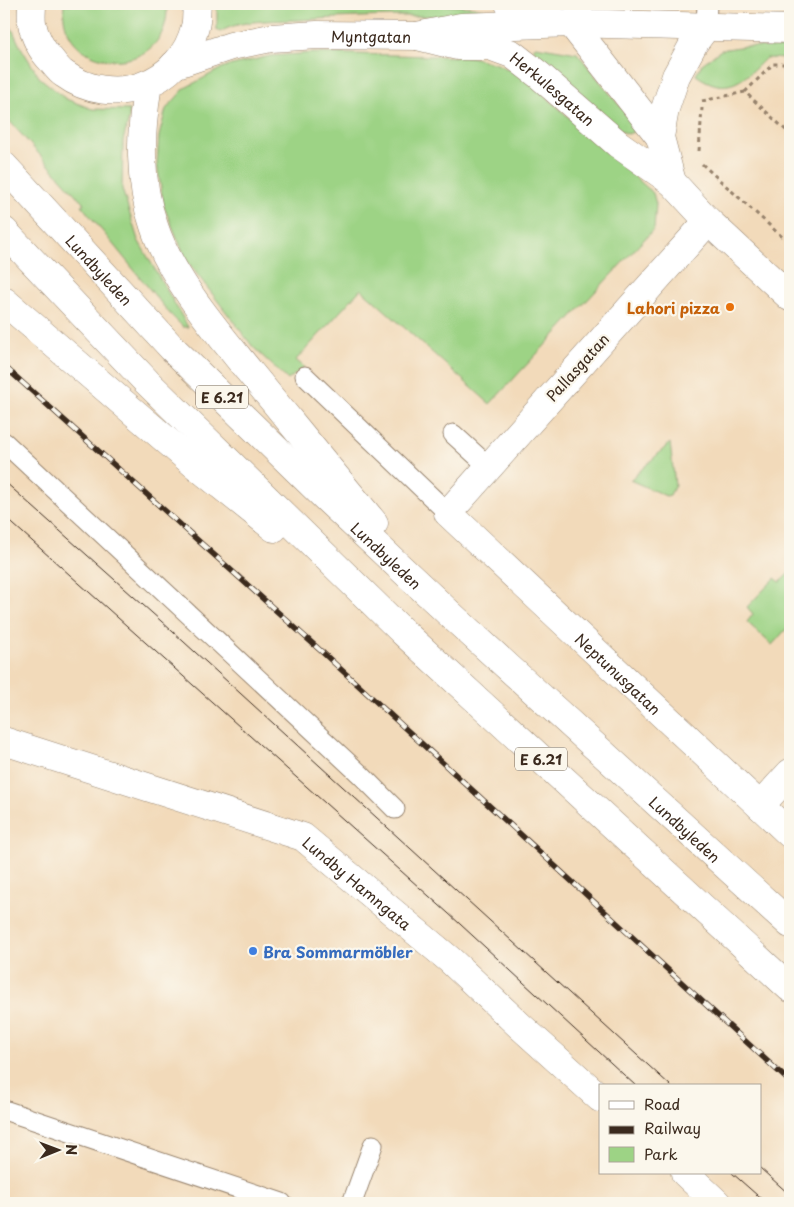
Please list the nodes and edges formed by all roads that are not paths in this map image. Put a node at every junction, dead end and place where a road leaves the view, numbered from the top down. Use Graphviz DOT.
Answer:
graph roads {
  1 [pos="197,4"];
  2 [pos="509,4"];
  3 [pos="27,10"];
  4 [pos="706,15"];
  5 [pos="571,23"];
  6 [pos="790,29"];
  7 [pos="417,36"];
  8 [pos="174,65"];
  9 [pos="148,84"];
  10 [pos="660,137"];
  11 [pos="4,166"];
  12 [pos="672,182"];
  13 [pos="708,221"];
  14 [pos="4,231"];
  15 [pos="790,297"];
  16 [pos="4,301"];
  17 [pos="305,376"];
  18 [pos="453,434"];
  19 [pos="4,442"];
  20 [pos="489,467"];
  21 [pos="448,513"];
  22 [pos="452,616"];
  23 [pos="402,631"];
  24 [pos="4,741"];
  25 [pos="790,773"];
  26 [pos="760,806"];
  27 [pos="395,809"];
  28 [pos="790,834"];
  29 [pos="790,924"];
  30 [pos="790,988"];
  31 [pos="599,1097"];
  32 [pos="4,1110"];
  33 [pos="373,1145"];
  34 [pos="686,1174"];
  35 [pos="282,1203"];
  36 [pos="352,1203"];
  37 [pos="717,1203"];
  1 -- 8 [label="main road"];
  2 -- 5 [label="main road, Myntgatan"];
  3 -- 9 [label="main road"];
  4 -- 5 [label="main road, Myntgatan"];
  4 -- 6 [label="main road, Myntgatan"];
  4 -- 10 [label="main road, Herkulesgatan"];
  5 -- 7 [label="main road, Myntgatan"];
  5 -- 10 [label="main road, Herkulesgatan"];
  7 -- 8 [label="main road, Myntgatan"];
  7 -- 12 [label="main road, Herkulesgatan"];
  8 -- 9 [label="main road"];
  9 -- 22 [label="main road"];
  10 -- 12 [label="main road, Herkulesgatan"];
  11 -- 22 [label="main road, Lundbyleden / E 6.21"];
  12 -- 13 [label="main road, Herkulesgatan"];
  13 -- 15 [label="main road, Herkulesgatan"];
  13 -- 20 [label="main road, Pallasgatan"];
  14 -- 23 [label="main road, E 6.21"];
  16 -- 23 [label="main road"];
  17 -- 21 [label="lane"];
  18 -- 20 [label="lane"];
  19 -- 27 [label="lane"];
  20 -- 21 [label="main road, Pallasgatan"];
  21 -- 26 [label="main road, Neptunusgatan"];
  22 -- 29 [label="main road, Lundbyleden / E 6.21"];
  23 -- 30 [label="main road, E 6.21"];
  24 -- 31 [label="main road, Lundby Hamngata"];
  25 -- 26 [label="main road"];
  26 -- 28 [label="main road, Neptunusgatan"];
  32 -- 35 [label="lane"];
  33 -- 36 [label="lane"];
  34 -- 37 [label="main road"];
}
